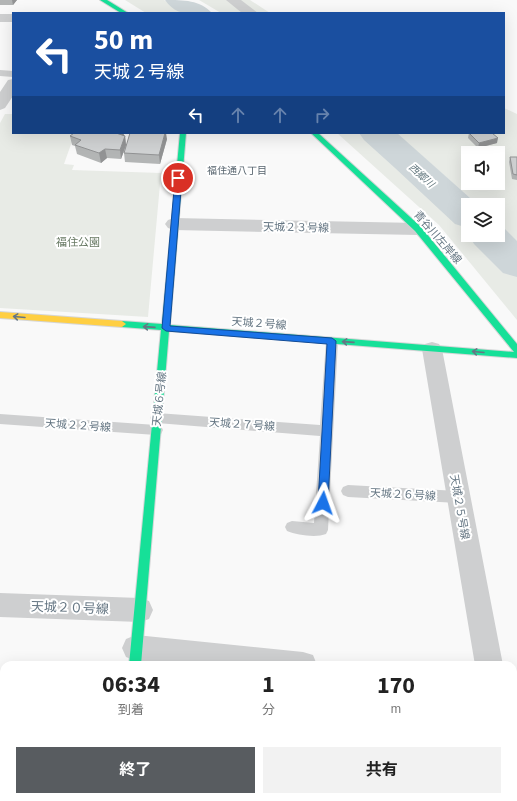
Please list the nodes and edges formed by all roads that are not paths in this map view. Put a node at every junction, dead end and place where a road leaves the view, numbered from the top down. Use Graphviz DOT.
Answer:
graph roads {
  1 [pos="103,0"];
  2 [pos="232,0"];
  3 [pos="123,12"];
  4 [pos="249,12"];
  5 [pos="0,18"];
  6 [pos="12,18"];
  7 [pos="0,73"];
  8 [pos="12,74"];
  9 [pos="12,85"];
  10 [pos="0,107"];
  11 [pos="12,109"];
  12 [pos="182,134"];
  13 [pos="315,134"];
  14 [pos="174,224"];
  15 [pos="418,229"];
  16 [pos="0,315"];
  17 [pos="166,328"];
  18 [pos="332,341"];
  19 [pos="432,348"];
  20 [pos="517,350"];
  21 [pos="517,355"];
  22 [pos="0,420"];
  23 [pos="156,424"];
  24 [pos="326,431"];
  25 [pos="348,491"];
  26 [pos="458,497"];
  27 [pos="292,527"];
  28 [pos="0,605"];
  29 [pos="140,610"];
  30 [pos="136,657"];
  31 [pos="220,661"];
  32 [pos="488,661"];
  1 -- 3 [label="street"];
  2 -- 4 [label="street"];
  5 -- 6 [label="street"];
  7 -- 8 [label="lane"];
  9 -- 10 [label="street"];
  10 -- 11 [label="street"];
  12 -- 14 [label="street, 天城６号線"];
  13 -- 15 [label="street, 青谷川左岸線"];
  14 -- 15 [label="street, 天城２３号線"];
  14 -- 17 [label="street, 天城６号線"];
  15 -- 20 [label="street, 青谷川左岸線"];
  17 -- 16 [label="street, 天城２号線, one-way"];
  17 -- 18 [label="street, 天城２号線"];
  17 -- 23 [label="street, 天城６号線"];
  19 -- 18 [label="street, 天城２号線, one-way"];
  18 -- 24 [label="lane"];
  21 -- 19 [label="street, 天城２号線, one-way"];
  19 -- 26 [label="street, 天城２５号線"];
  22 -- 23 [label="lane, 天城２２号線"];
  23 -- 24 [label="lane, 天城２７号線"];
  23 -- 29 [label="street, 天城６号線"];
  24 -- 27 [label="lane"];
  25 -- 26 [label="lane, 天城２６号線"];
  26 -- 32 [label="street, 天城２５号線"];
  28 -- 29 [label="street, 天城２０号線"];
  29 -- 30 [label="street, 天城６号線"];
  30 -- 31 [label="street"];
}
